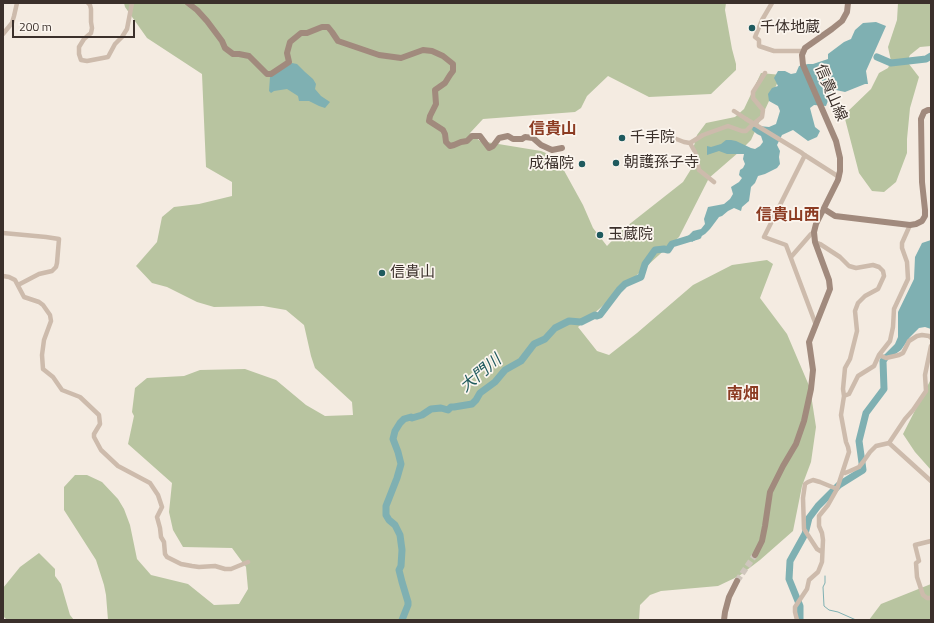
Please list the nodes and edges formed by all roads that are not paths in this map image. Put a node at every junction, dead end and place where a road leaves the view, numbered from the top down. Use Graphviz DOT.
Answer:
graph roads {
  1 [pos="16,3"];
  2 [pos="88,3"];
  3 [pos="132,3"];
  4 [pos="188,3"];
  5 [pos="772,3"];
  6 [pos="848,3"];
  7 [pos="3,34"];
  8 [pos="802,55"];
  9 [pos="765,73"];
  10 [pos="931,110"];
  11 [pos="734,111"];
  12 [pos="658,132"];
  13 [pos="690,142"];
  14 [pos="562,148"];
  15 [pos="803,154"];
  16 [pos="839,177"];
  17 [pos="714,182"];
  18 [pos="824,209"];
  19 [pos="910,225"];
  20 [pos="814,232"];
  21 [pos="3,233"];
  22 [pos="815,242"];
  23 [pos="791,257"];
  24 [pos="3,276"];
  25 [pos="18,285"];
  26 [pos="816,325"];
  27 [pos="931,338"];
  28 [pos="931,346"];
  29 [pos="879,355"];
  30 [pos="844,396"];
  31 [pos="890,443"];
  32 [pos="843,472"];
  33 [pos="931,481"];
  34 [pos="837,489"];
  35 [pos="931,541"];
  36 [pos="822,552"];
  37 [pos="755,555"];
  38 [pos="248,562"];
  39 [pos="737,581"];
  40 [pos="931,598"];
  41 [pos="724,620"];
  42 [pos="797,620"];
  1 -- 7 [label="street"];
  2 -- 3 [label="street"];
  4 -- 14 [label="main road"];
  5 -- 8 [label="street"];
  6 -- 8 [label="main road, 信貴山線"];
  8 -- 16 [label="main road, 信貴山線"];
  9 -- 13 [label="street"];
  10 -- 19 [label="main road"];
  11 -- 15 [label="street, bridge"];
  12 -- 13 [label="street"];
  13 -- 17 [label="street"];
  15 -- 16 [label="street"];
  15 -- 23 [label="street"];
  16 -- 18 [label="main road, 信貴山線"];
  18 -- 19 [label="main road"];
  18 -- 20 [label="main road, 信貴山線"];
  19 -- 29 [label="street"];
  20 -- 22 [label="main road, 信貴山線"];
  20 -- 23 [label="street"];
  21 -- 25 [label="street"];
  22 -- 26 [label="main road, 信貴山線"];
  22 -- 30 [label="street"];
  23 -- 26 [label="street"];
  24 -- 25 [label="street"];
  25 -- 38 [label="street"];
  26 -- 37 [label="main road, 信貴山線"];
  27 -- 29 [label="street"];
  28 -- 31 [label="street"];
  29 -- 30 [label="street"];
  30 -- 32 [label="street"];
  31 -- 32 [label="street"];
  31 -- 33 [label="street"];
  32 -- 34 [label="street"];
  34 -- 36 [label="street"];
  34 -- 36 [label="street"];
  35 -- 40 [label="street"];
  36 -- 42 [label="street"];
  39 -- 41 [label="main road"];
}
